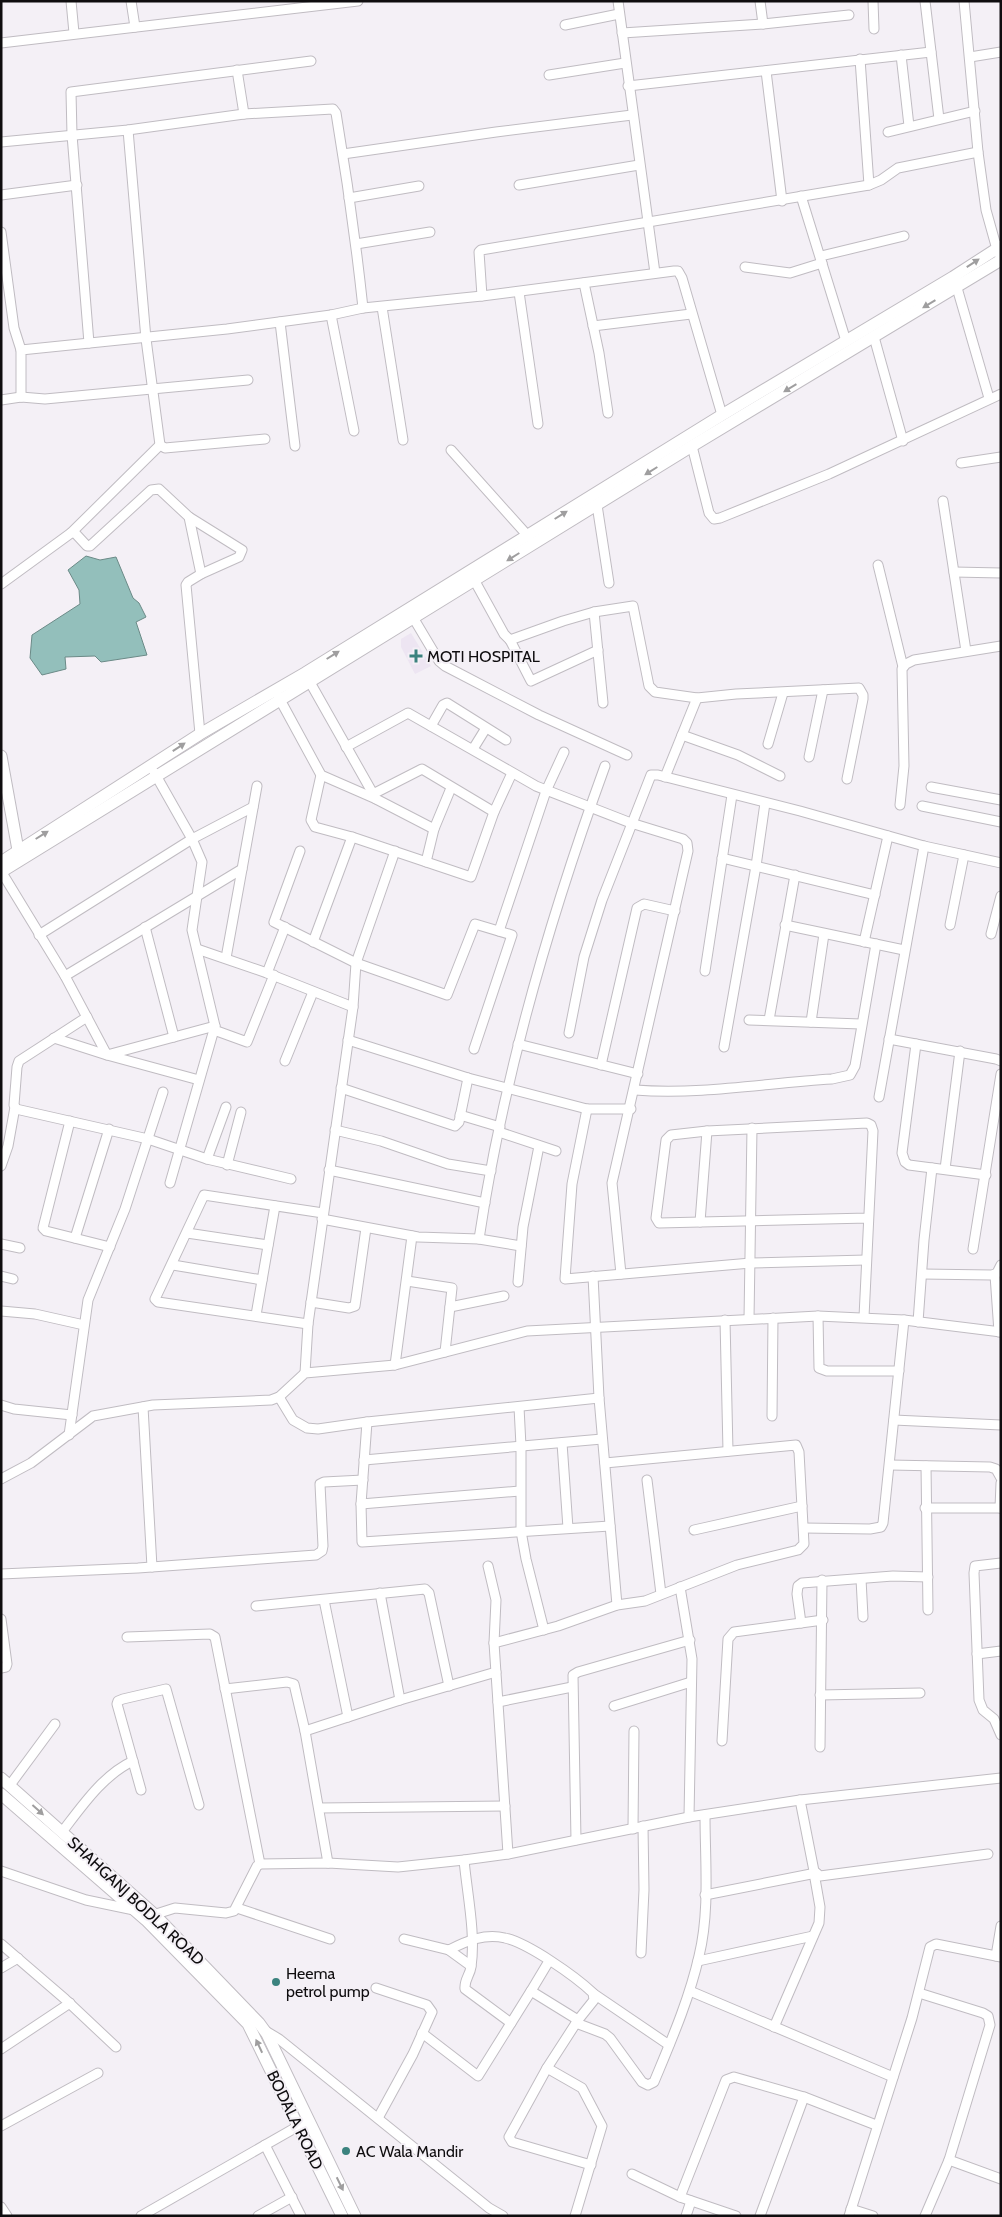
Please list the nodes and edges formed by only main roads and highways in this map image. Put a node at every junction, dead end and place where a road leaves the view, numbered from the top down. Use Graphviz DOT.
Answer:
graph roads {
  1 [pos="1000,253"];
  2 [pos="955,282"];
  3 [pos="472,576"];
  4 [pos="277,695"];
  5 [pos="1,756"];
  6 [pos="18,850"];
  7 [pos="2,865"];
  8 [pos="6,1781"];
  9 [pos="1,1794"];
  10 [pos="150,1917"];
  11 [pos="248,2024"];
  12 [pos="264,2030"];
  13 [pos="342,2216"];
  14 [pos="355,2216"];
  1 -- 2 [label="main road"];
  2 -- 3 [label="main road, one-way"];
  3 -- 2 [label="main road, one-way"];
  3 -- 4 [label="main road"];
  6 -- 4 [label="main road, one-way"];
  4 -- 7 [label="main road"];
  5 -- 6 [label="main road"];
  6 -- 7 [label="main road"];
  8 -- 10 [label="main road, SHAHGANJ BODLA ROAD, one-way"];
  9 -- 10 [label="main road, SHAHGANJ BODLA ROAD"];
  10 -- 11 [label="main road, SHAHGANJ BODLA ROAD"];
  10 -- 12 [label="main road, SHAHGANJ BODLA ROAD"];
  13 -- 11 [label="main road, BODALA ROAD, one-way"];
  12 -- 14 [label="main road, BODALA ROAD, one-way"];
}
